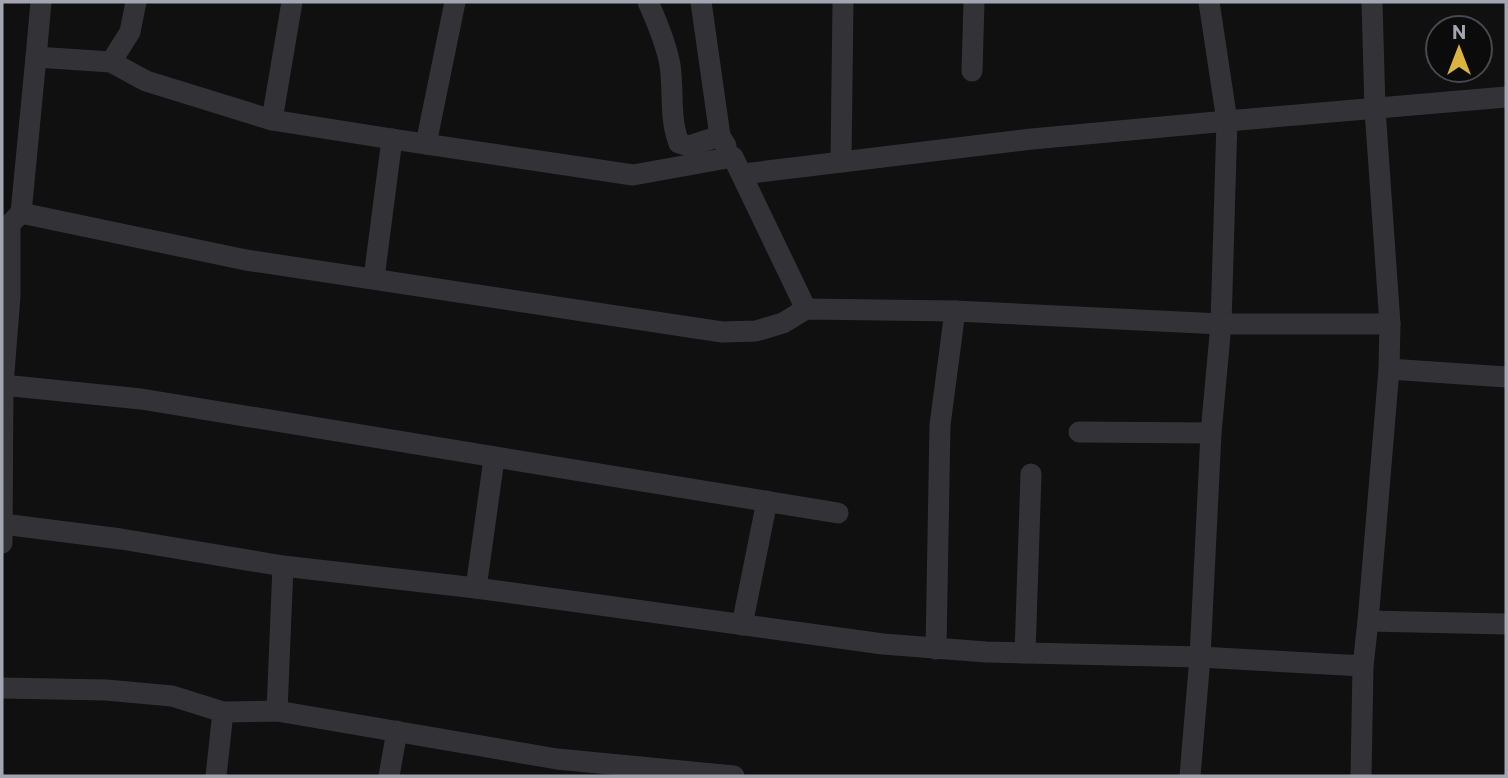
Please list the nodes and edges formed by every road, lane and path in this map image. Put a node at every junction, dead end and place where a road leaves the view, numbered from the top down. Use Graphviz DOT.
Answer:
graph roads {
  1 [pos="41,2"];
  2 [pos="136,2"];
  3 [pos="292,2"];
  4 [pos="455,2"];
  5 [pos="648,2"];
  6 [pos="701,2"];
  7 [pos="843,2"];
  8 [pos="974,2"];
  9 [pos="1209,2"];
  10 [pos="1372,2"];
  11 [pos="36,57"];
  12 [pos="111,62"];
  13 [pos="972,71"];
  14 [pos="1506,97"];
  15 [pos="1375,109"];
  16 [pos="272,120"];
  17 [pos="1227,121"];
  18 [pos="720,136"];
  19 [pos="392,139"];
  20 [pos="426,144"];
  21 [pos="842,162"];
  22 [pos="738,165"];
  23 [pos="11,220"];
  24 [pos="374,278"];
  25 [pos="806,309"];
  26 [pos="955,311"];
  27 [pos="1221,324"];
  28 [pos="1390,324"];
  29 [pos="1389,369"];
  30 [pos="1506,377"];
  31 [pos="4,385"];
  32 [pos="1079,432"];
  33 [pos="1211,433"];
  34 [pos="494,459"];
  35 [pos="1031,474"];
  36 [pos="767,501"];
  37 [pos="838,513"];
  38 [pos="2,533"];
  39 [pos="283,566"];
  40 [pos="476,589"];
  41 [pos="1368,621"];
  42 [pos="1506,624"];
  43 [pos="742,625"];
  44 [pos="936,649"];
  45 [pos="1025,653"];
  46 [pos="1200,657"];
  47 [pos="1363,666"];
  48 [pos="2,688"];
  49 [pos="277,711"];
  50 [pos="223,712"];
  51 [pos="397,732"];
  52 [pos="556,768"];
  53 [pos="216,776"];
  54 [pos="389,776"];
  55 [pos="734,776"];
  56 [pos="1190,776"];
  57 [pos="1361,776"];
  1 -- 11 [label="street"];
  2 -- 12 [label="street"];
  3 -- 16 [label="street"];
  4 -- 20 [label="street"];
  5 -- 18 [label="street"];
  6 -- 18 [label="street"];
  7 -- 21 [label="street"];
  8 -- 13 [label="street"];
  9 -- 17 [label="street"];
  10 -- 15 [label="street"];
  11 -- 12 [label="street"];
  11 -- 23 [label="street"];
  12 -- 16 [label="street"];
  14 -- 15 [label="street"];
  15 -- 17 [label="street"];
  15 -- 28 [label="street"];
  16 -- 19 [label="street"];
  17 -- 21 [label="street"];
  17 -- 27 [label="street"];
  18 -- 22 [label="street"];
  19 -- 20 [label="street"];
  19 -- 24 [label="street"];
  20 -- 22 [label="street"];
  21 -- 22 [label="street"];
  22 -- 25 [label="street"];
  23 -- 24 [label="street"];
  23 -- 31 [label="street"];
  24 -- 25 [label="street"];
  25 -- 26 [label="street"];
  26 -- 27 [label="street"];
  26 -- 44 [label="street"];
  27 -- 28 [label="street"];
  27 -- 33 [label="street"];
  28 -- 29 [label="street"];
  29 -- 30 [label="street"];
  29 -- 41 [label="street"];
  31 -- 34 [label="street"];
  31 -- 38 [label="street"];
  32 -- 33 [label="street"];
  33 -- 46 [label="street"];
  34 -- 36 [label="street"];
  34 -- 40 [label="street"];
  35 -- 45 [label="street"];
  36 -- 37 [label="street"];
  36 -- 43 [label="street"];
  38 -- 39 [label="street"];
  39 -- 40 [label="street"];
  39 -- 49 [label="street"];
  40 -- 43 [label="street"];
  41 -- 42 [label="street"];
  41 -- 47 [label="street"];
  43 -- 44 [label="street"];
  44 -- 45 [label="street"];
  45 -- 46 [label="street"];
  46 -- 47 [label="street"];
  46 -- 56 [label="street"];
  47 -- 57 [label="street"];
  48 -- 50 [label="street"];
  49 -- 50 [label="street"];
  49 -- 51 [label="street"];
  50 -- 53 [label="street"];
  51 -- 52 [label="street"];
  51 -- 54 [label="street"];
  52 -- 55 [label="street"];
}
